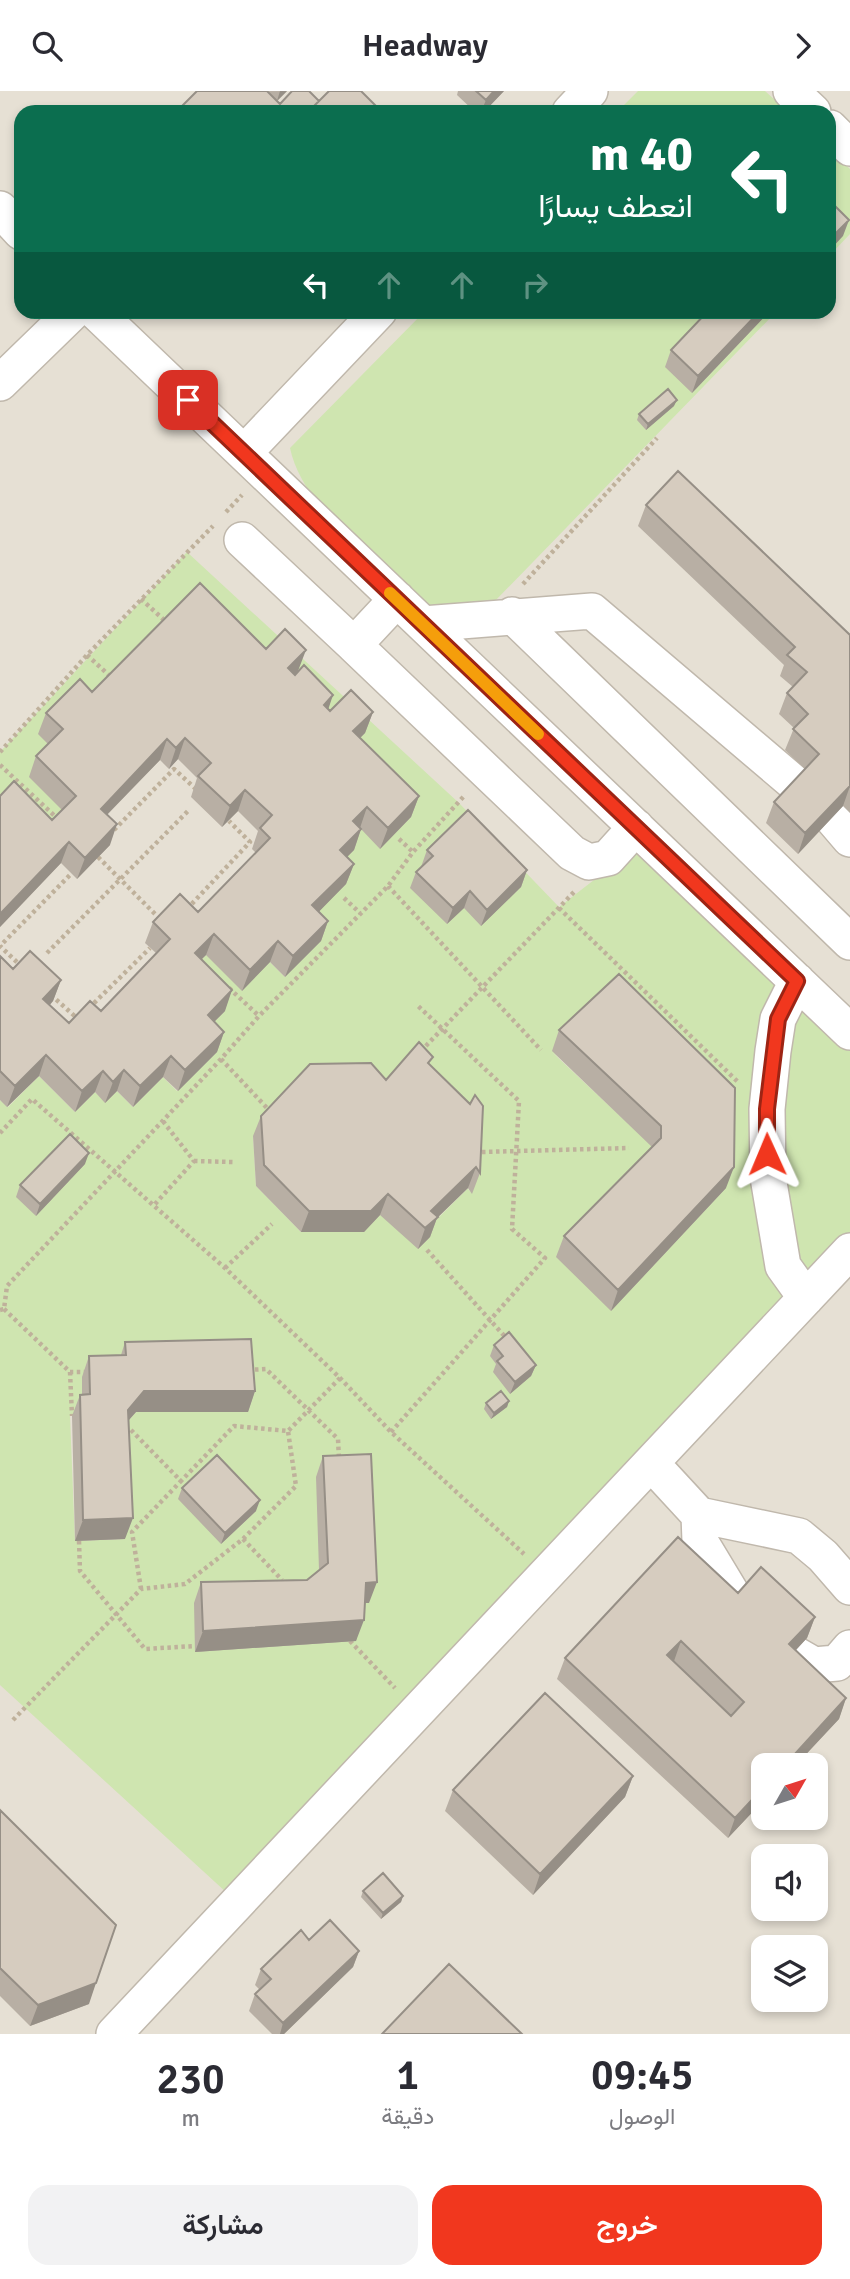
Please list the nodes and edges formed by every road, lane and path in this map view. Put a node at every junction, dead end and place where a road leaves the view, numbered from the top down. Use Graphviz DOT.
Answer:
graph roads {
  1 [pos="590,91"];
  2 [pos="791,91"];
  3 [pos="577,105"];
  4 [pos="806,105"];
  5 [pos="836,134"];
  6 [pos="850,148"];
  7 [pos="0,209"];
  8 [pos="14,224"];
  9 [pos="66,319"];
  10 [pos="103,319"];
  11 [pos="372,319"];
  12 [pos="0,383"];
  13 [pos="657,438"];
  14 [pos="254,463"];
  15 [pos="242,540"];
  16 [pos="141,599"];
  17 [pos="397,599"];
  18 [pos="512,615"];
  19 [pos="163,619"];
  20 [pos="423,624"];
  21 [pos="354,645"];
  22 [pos="86,655"];
  23 [pos="114,679"];
  24 [pos="0,752"];
  25 [pos="0,765"];
  26 [pos="486,771"];
  27 [pos="800,788"];
  28 [pos="197,790"];
  29 [pos="188,811"];
  30 [pos="229,821"];
  31 [pos="62,824"];
  32 [pos="636,827"];
  33 [pos="113,831"];
  34 [pos="399,839"];
  35 [pos="413,852"];
  36 [pos="98,857"];
  37 [pos="608,858"];
  38 [pos="72,873"];
  39 [pos="120,879"];
  40 [pos="388,885"];
  41 [pos="344,898"];
  42 [pos="559,908"];
  43 [pos="186,911"];
  44 [pos="360,913"];
  45 [pos="164,924"];
  46 [pos="850,943"];
  47 [pos="150,947"];
  48 [pos="47,953"];
  49 [pos="29,974"];
  50 [pos="220,979"];
  51 [pos="797,981"];
  52 [pos="481,989"];
  53 [pos="48,992"];
  54 [pos="416,1005"];
  55 [pos="259,1016"];
  56 [pos="442,1029"];
  57 [pos="850,1031"];
  58 [pos="541,1050"];
  59 [pos="417,1055"];
  60 [pos="221,1059"];
  61 [pos="267,1108"];
  62 [pos="767,1109"];
  63 [pos="162,1120"];
  64 [pos="0,1133"];
  65 [pos="629,1147"];
  66 [pos="482,1152"];
  67 [pos="516,1152"];
  68 [pos="194,1161"];
  69 [pos="233,1162"];
  70 [pos="116,1170"];
  71 [pos="155,1204"];
  72 [pos="272,1224"];
  73 [pos="427,1250"];
  74 [pos="849,1256"];
  75 [pos="225,1268"];
  76 [pos="0,1285"];
  77 [pos="7,1286"];
  78 [pos="806,1298"];
  79 [pos="2,1309"];
  80 [pos="491,1322"];
  81 [pos="509,1341"];
  82 [pos="244,1370"];
  83 [pos="70,1372"];
  84 [pos="94,1372"];
  85 [pos="340,1378"];
  86 [pos="307,1408"];
  87 [pos="72,1416"];
  88 [pos="131,1430"];
  89 [pos="288,1431"];
  90 [pos="391,1432"];
  91 [pos="650,1463"];
  92 [pos="340,1464"];
  93 [pos="181,1481"];
  94 [pos="699,1515"];
  95 [pos="243,1539"];
  96 [pos="79,1541"];
  97 [pos="546,1574"];
  98 [pos="282,1580"];
  99 [pos="850,1587"];
  100 [pos="141,1589"];
  101 [pos="738,1604"];
  102 [pos="115,1615"];
  103 [pos="349,1641"];
  104 [pos="195,1646"];
  105 [pos="850,1648"];
  106 [pos="793,1653"];
  107 [pos="417,1711"];
  108 [pos="13,1720"];
  109 [pos="118,2032"];
  1 -- 3 [label="street"];
  2 -- 4 [label="street"];
  5 -- 6 [label="street"];
  7 -- 8 [label="street"];
  9 -- 12 [label="street"];
  10 -- 14 [label="street"];
  11 -- 14 [label="street"];
  13 -- 18 [label="path"];
  14 -- 16 [label="path"];
  14 -- 17 [label="street"];
  15 -- 21 [label="street"];
  16 -- 19 [label="path"];
  16 -- 22 [label="path"];
  17 -- 20 [label="street"];
  17 -- 21 [label="street"];
  18 -- 20 [label="street"];
  18 -- 27 [label="street"];
  18 -- 46 [label="street"];
  20 -- 32 [label="street"];
  21 -- 26 [label="street"];
  22 -- 23 [label="path"];
  22 -- 24 [label="path"];
  25 -- 31 [label="path"];
  26 -- 35 [label="path"];
  26 -- 37 [label="street"];
  28 -- 33 [label="path"];
  29 -- 39 [label="path"];
  30 -- 43 [label="path"];
  32 -- 37 [label="street"];
  32 -- 51 [label="street"];
  34 -- 35 [label="path"];
  35 -- 40 [label="path"];
  36 -- 39 [label="path"];
  37 -- 42 [label="path"];
  38 -- 49 [label="path"];
  39 -- 45 [label="path"];
  39 -- 48 [label="path"];
  40 -- 44 [label="path"];
  40 -- 52 [label="path"];
  41 -- 44 [label="path"];
  42 -- 52 [label="path"];
  42 -- 62 [label="path"];
  44 -- 55 [label="path"];
  47 -- 53 [label="path"];
  50 -- 55 [label="path"];
  51 -- 57 [label="street"];
  51 -- 62 [label="street"];
  52 -- 56 [label="path"];
  52 -- 58 [label="path"];
  54 -- 56 [label="path"];
  55 -- 60 [label="path"];
  56 -- 59 [label="path"];
  56 -- 67 [label="path"];
  60 -- 61 [label="path"];
  60 -- 63 [label="path"];
  62 -- 78 [label="street"];
  63 -- 68 [label="path"];
  63 -- 70 [label="path"];
  64 -- 70 [label="path"];
  65 -- 67 [label="path"];
  66 -- 67 [label="path"];
  67 -- 80 [label="path"];
  68 -- 69 [label="path"];
  68 -- 71 [label="path"];
  70 -- 71 [label="path"];
  70 -- 77 [label="path"];
  71 -- 75 [label="path"];
  72 -- 75 [label="path"];
  73 -- 80 [label="path"];
  74 -- 78 [label="street"];
  75 -- 85 [label="path"];
  76 -- 77 [label="path"];
  77 -- 79 [label="path"];
  78 -- 91 [label="street"];
  79 -- 83 [label="path"];
  80 -- 81 [label="path"];
  80 -- 90 [label="path"];
  82 -- 86 [label="path"];
  83 -- 84 [label="path"];
  83 -- 87 [label="path"];
  85 -- 86 [label="path"];
  85 -- 90 [label="path"];
  86 -- 89 [label="path"];
  86 -- 92 [label="path"];
  88 -- 93 [label="path"];
  89 -- 93 [label="path"];
  89 -- 95 [label="path"];
  90 -- 97 [label="path"];
  91 -- 94 [label="street"];
  91 -- 97 [label="street"];
  93 -- 100 [label="path"];
  94 -- 99 [label="street"];
  94 -- 101 [label="street"];
  95 -- 98 [label="path"];
  95 -- 100 [label="path"];
  96 -- 102 [label="path"];
  97 -- 107 [label="street"];
  100 -- 102 [label="path"];
  102 -- 104 [label="path"];
  102 -- 108 [label="path"];
  103 -- 107 [label="path"];
  105 -- 106 [label="street"];
  107 -- 109 [label="street"];
}
